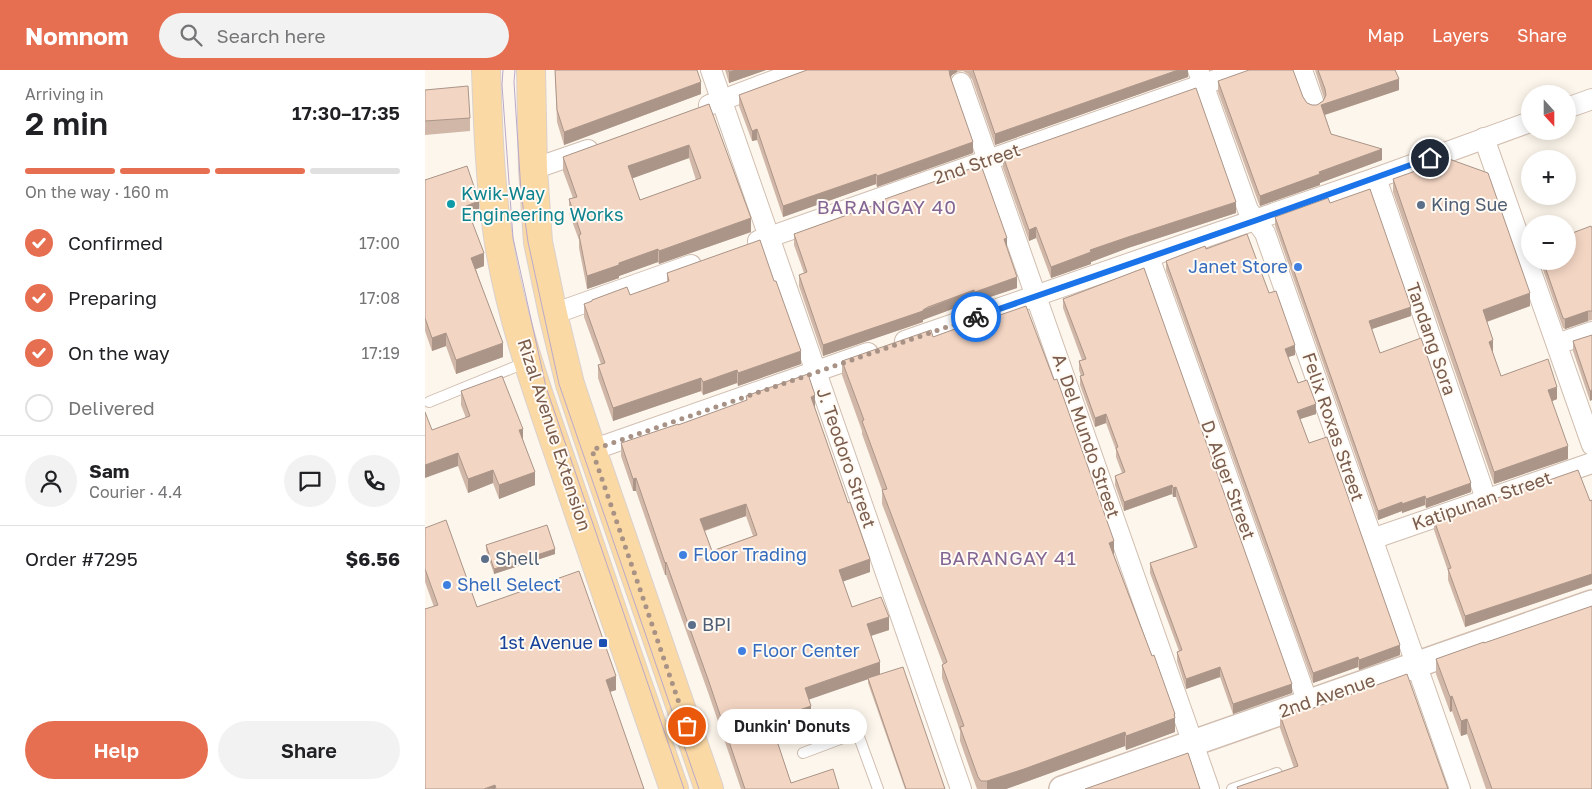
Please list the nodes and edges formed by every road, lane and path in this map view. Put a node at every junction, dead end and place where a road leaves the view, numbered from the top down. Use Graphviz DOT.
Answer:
graph roads {
  1 [pos="486,70"];
  2 [pos="531,70"];
  3 [pos="711,70"];
  4 [pos="802,70"];
  5 [pos="1244,70"];
  6 [pos="1302,70"];
  7 [pos="1200,77"];
  8 [pos="961,83"];
  9 [pos="1592,99"];
  10 [pos="721,100"];
  11 [pos="1314,104"];
  12 [pos="1576,105"];
  13 [pos="695,110"];
  14 [pos="1521,125"];
  15 [pos="1484,138"];
  16 [pos="605,143"];
  17 [pos="989,160"];
  18 [pos="533,170"];
  19 [pos="1376,178"];
  20 [pos="1257,220"];
  21 [pos="769,237"];
  22 [pos="741,247"];
  23 [pos="713,257"];
  24 [pos="1149,257"];
  25 [pos="1037,296"];
  26 [pos="553,314"];
  27 [pos="1592,332"];
  28 [pos="1557,344"];
  29 [pos="528,362"];
  30 [pos="815,371"];
  31 [pos="429,402"];
  32 [pos="1592,445"];
  33 [pos="592,450"];
  34 [pos="1592,463"];
  35 [pos="602,479"];
  36 [pos="571,489"];
  37 [pos="1486,499"];
  38 [pos="1373,539"];
  39 [pos="1592,603"];
  40 [pos="1417,665"];
  41 [pos="1309,703"];
  42 [pos="1193,743"];
  43 [pos="803,753"];
  44 [pos="1277,773"];
  45 [pos="674,789"];
  46 [pos="709,789"];
  47 [pos="878,789"];
  48 [pos="961,789"];
  49 [pos="1062,789"];
  50 [pos="1209,789"];
  51 [pos="1232,789"];
  52 [pos="1460,789"];
  1 -- 29 [label="main road, Rizal Avenue Extension"];
  2 -- 18 [label="main road, Rizal Avenue Extension"];
  3 -- 10 [label="street, J. Teodoro Street"];
  4 -- 10 [label="street"];
  5 -- 7 [label="street, 2nd Street"];
  6 -- 11 [label="street"];
  7 -- 17 [label="street, 2nd Street"];
  7 -- 20 [label="street, Felix Roxas Street"];
  8 -- 17 [label="street, A. Del Mundo Street"];
  9 -- 12 [label="street"];
  10 -- 13 [label="street"];
  10 -- 21 [label="street, J. Teodoro Street"];
  14 -- 15 [label="street"];
  15 -- 19 [label="street"];
  15 -- 28 [label="street"];
  16 -- 18 [label="street"];
  17 -- 21 [label="street, 2nd Street"];
  17 -- 25 [label="street, A. Del Mundo Street"];
  18 -- 26 [label="main road, Rizal Avenue Extension"];
  19 -- 20 [label="street"];
  19 -- 37 [label="street, Tandang Sora"];
  20 -- 24 [label="street"];
  20 -- 38 [label="street, Felix Roxas Street"];
  21 -- 22 [label="street, 2nd Street"];
  21 -- 30 [label="street, J. Teodoro Street"];
  23 -- 26 [label="street"];
  24 -- 25 [label="street"];
  24 -- 41 [label="street, D. Alger Street"];
  25 -- 30 [label="street"];
  25 -- 42 [label="street, A. Del Mundo Street"];
  26 -- 33 [label="main road, Rizal Avenue Extension"];
  27 -- 28 [label="street"];
  28 -- 32 [label="street"];
  29 -- 31 [label="lane"];
  29 -- 36 [label="main road, Rizal Avenue Extension"];
  30 -- 33 [label="street"];
  30 -- 48 [label="street, J. Teodoro Street"];
  33 -- 35 [label="main road, Rizal Avenue Extension"];
  34 -- 37 [label="street, Katipunan Street"];
  35 -- 36 [label="main road"];
  35 -- 46 [label="main road, Rizal Avenue Extension"];
  36 -- 45 [label="main road, Rizal Avenue Extension"];
  37 -- 38 [label="street, Katipunan Street"];
  38 -- 40 [label="street, Felix Roxas Street"];
  39 -- 40 [label="street, 2nd Avenue"];
  40 -- 41 [label="street, 2nd Avenue"];
  40 -- 52 [label="street, Felix Roxas Street"];
  41 -- 42 [label="street, 2nd Avenue"];
  42 -- 49 [label="street, 2nd Avenue"];
  42 -- 50 [label="street, A. Del Mundo Street"];
  43 -- 47 [label="lane"];
  44 -- 51 [label="lane"];
}
